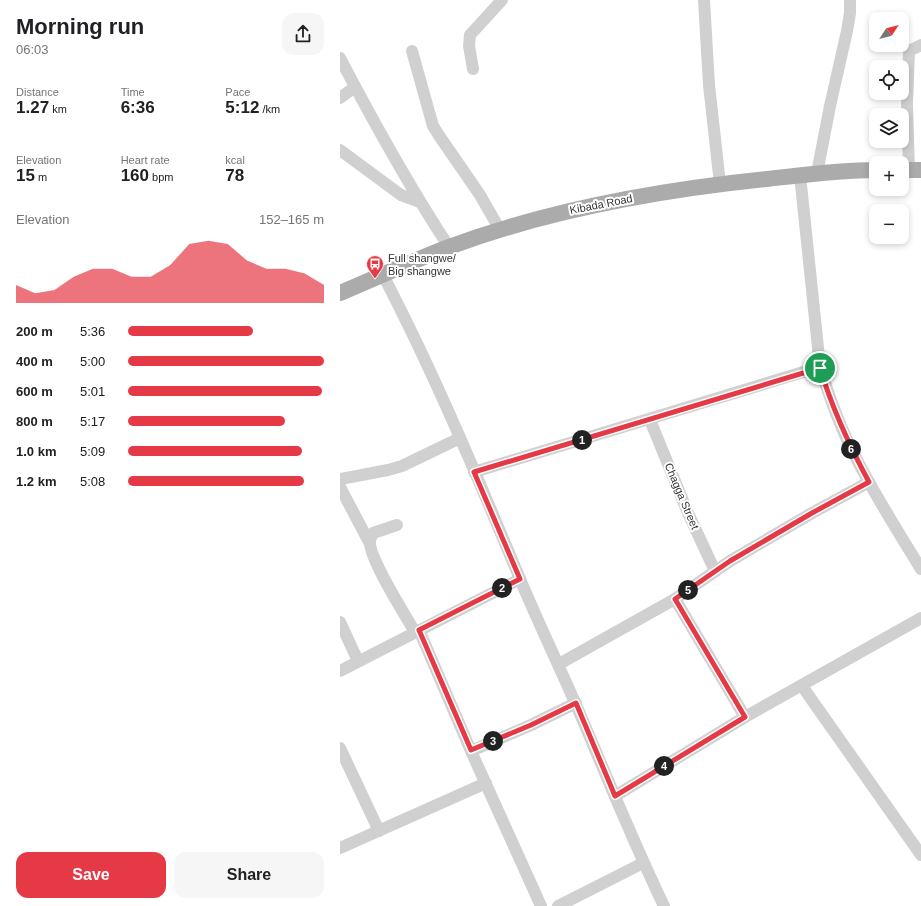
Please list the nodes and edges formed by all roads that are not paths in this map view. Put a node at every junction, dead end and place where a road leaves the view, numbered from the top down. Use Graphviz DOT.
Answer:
graph roads {
  1 [pos="502,0"];
  2 [pos="704,0"];
  3 [pos="850,0"];
  4 [pos="921,45"];
  5 [pos="412,51"];
  6 [pos="340,58"];
  7 [pos="473,69"];
  8 [pos="355,87"];
  9 [pos="340,98"];
  10 [pos="340,150"];
  11 [pos="869,170"];
  12 [pos="911,170"];
  13 [pos="817,173"];
  14 [pos="800,175"];
  15 [pos="720,184"];
  16 [pos="420,202"];
  17 [pos="500,230"];
  18 [pos="449,247"];
  19 [pos="383,274"];
  20 [pos="340,294"];
  21 [pos="820,368"];
  22 [pos="650,420"];
  23 [pos="460,438"];
  24 [pos="474,472"];
  25 [pos="340,479"];
  26 [pos="869,482"];
  27 [pos="340,487"];
  28 [pos="397,525"];
  29 [pos="370,542"];
  30 [pos="921,569"];
  31 [pos="715,571"];
  32 [pos="520,579"];
  33 [pos="675,599"];
  34 [pos="921,618"];
  35 [pos="340,622"];
  36 [pos="417,631"];
  37 [pos="358,662"];
  38 [pos="559,664"];
  39 [pos="340,671"];
  40 [pos="802,686"];
  41 [pos="576,703"];
  42 [pos="745,717"];
  43 [pos="340,748"];
  44 [pos="471,750"];
  45 [pos="486,783"];
  46 [pos="615,796"];
  47 [pos="379,831"];
  48 [pos="340,848"];
  49 [pos="921,855"];
  50 [pos="643,863"];
  51 [pos="541,906"];
  52 [pos="558,906"];
  53 [pos="664,906"];
  1 -- 7 [label="street"];
  2 -- 15 [label="street"];
  3 -- 13 [label="street"];
  4 -- 12 [label="street"];
  5 -- 17 [label="street"];
  6 -- 8 [label="street"];
  8 -- 9 [label="street"];
  8 -- 16 [label="street"];
  10 -- 16 [label="street"];
  11 -- 13 [label="main road, Kibada Road"];
  13 -- 14 [label="main road, Kibada Road"];
  14 -- 15 [label="main road, Kibada Road"];
  14 -- 21 [label="street"];
  15 -- 17 [label="main road, Kibada Road"];
  16 -- 18 [label="street"];
  17 -- 18 [label="main road, Kibada Road"];
  18 -- 19 [label="main road, Kibada Road"];
  19 -- 20 [label="main road, Kibada Road"];
  19 -- 23 [label="street"];
  21 -- 22 [label="street"];
  21 -- 26 [label="street"];
  22 -- 24 [label="street"];
  22 -- 31 [label="street, Chagga Street"];
  23 -- 24 [label="street"];
  23 -- 25 [label="street"];
  24 -- 32 [label="street"];
  26 -- 30 [label="street"];
  26 -- 31 [label="street"];
  27 -- 29 [label="street"];
  28 -- 29 [label="street"];
  29 -- 36 [label="street"];
  31 -- 33 [label="street"];
  32 -- 36 [label="street"];
  32 -- 38 [label="street"];
  33 -- 38 [label="street"];
  33 -- 42 [label="street"];
  34 -- 40 [label="street"];
  35 -- 37 [label="street"];
  36 -- 37 [label="street"];
  36 -- 44 [label="street"];
  37 -- 39 [label="street"];
  38 -- 41 [label="street"];
  40 -- 42 [label="street"];
  40 -- 49 [label="street"];
  41 -- 44 [label="street"];
  41 -- 46 [label="street"];
  42 -- 46 [label="street"];
  43 -- 47 [label="street"];
  44 -- 45 [label="street"];
  45 -- 47 [label="street"];
  45 -- 51 [label="street"];
  46 -- 50 [label="street"];
  47 -- 48 [label="street"];
  50 -- 52 [label="street"];
  50 -- 53 [label="street"];
}
